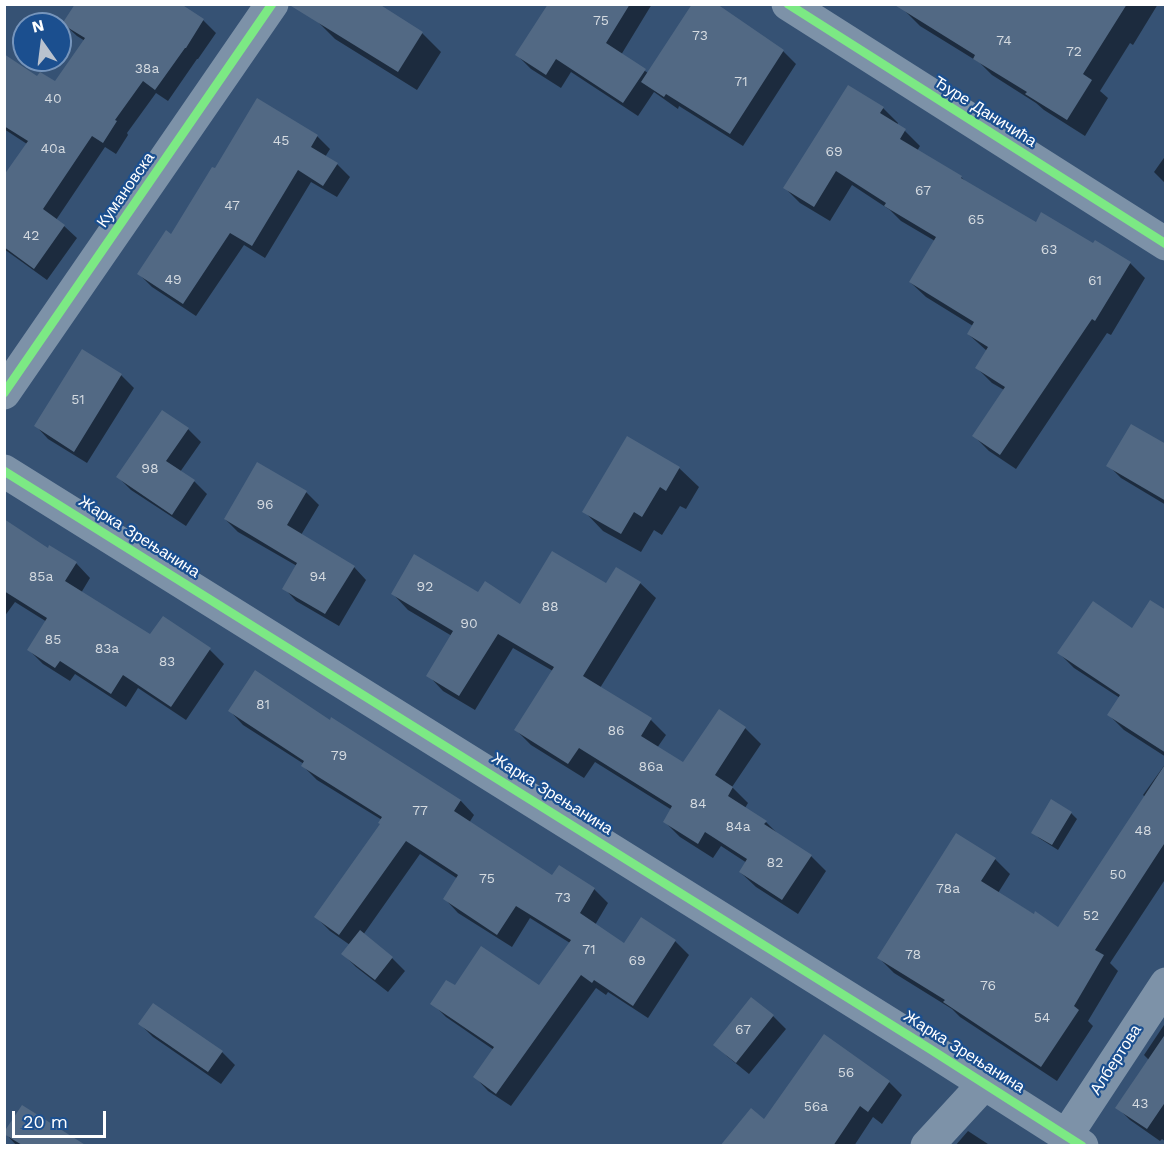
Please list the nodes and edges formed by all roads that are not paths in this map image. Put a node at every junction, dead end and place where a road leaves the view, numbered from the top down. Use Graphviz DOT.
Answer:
graph roads {
  1 [pos="272,4"];
  2 [pos="788,4"];
  3 [pos="1166,244"];
  4 [pos="4,393"];
  5 [pos="4,471"];
  6 [pos="1166,984"];
  7 [pos="985,1083"];
  8 [pos="1074,1141"];
  9 [pos="927,1146"];
  1 -- 4 [label="street, Кумановска"];
  2 -- 3 [label="street, Ђуре Даничића"];
  5 -- 7 [label="street, Жарка Зрењанина"];
  6 -- 8 [label="street, Албертова"];
  7 -- 8 [label="street, Жарка Зрењанина"];
  7 -- 9 [label="street"];
}
